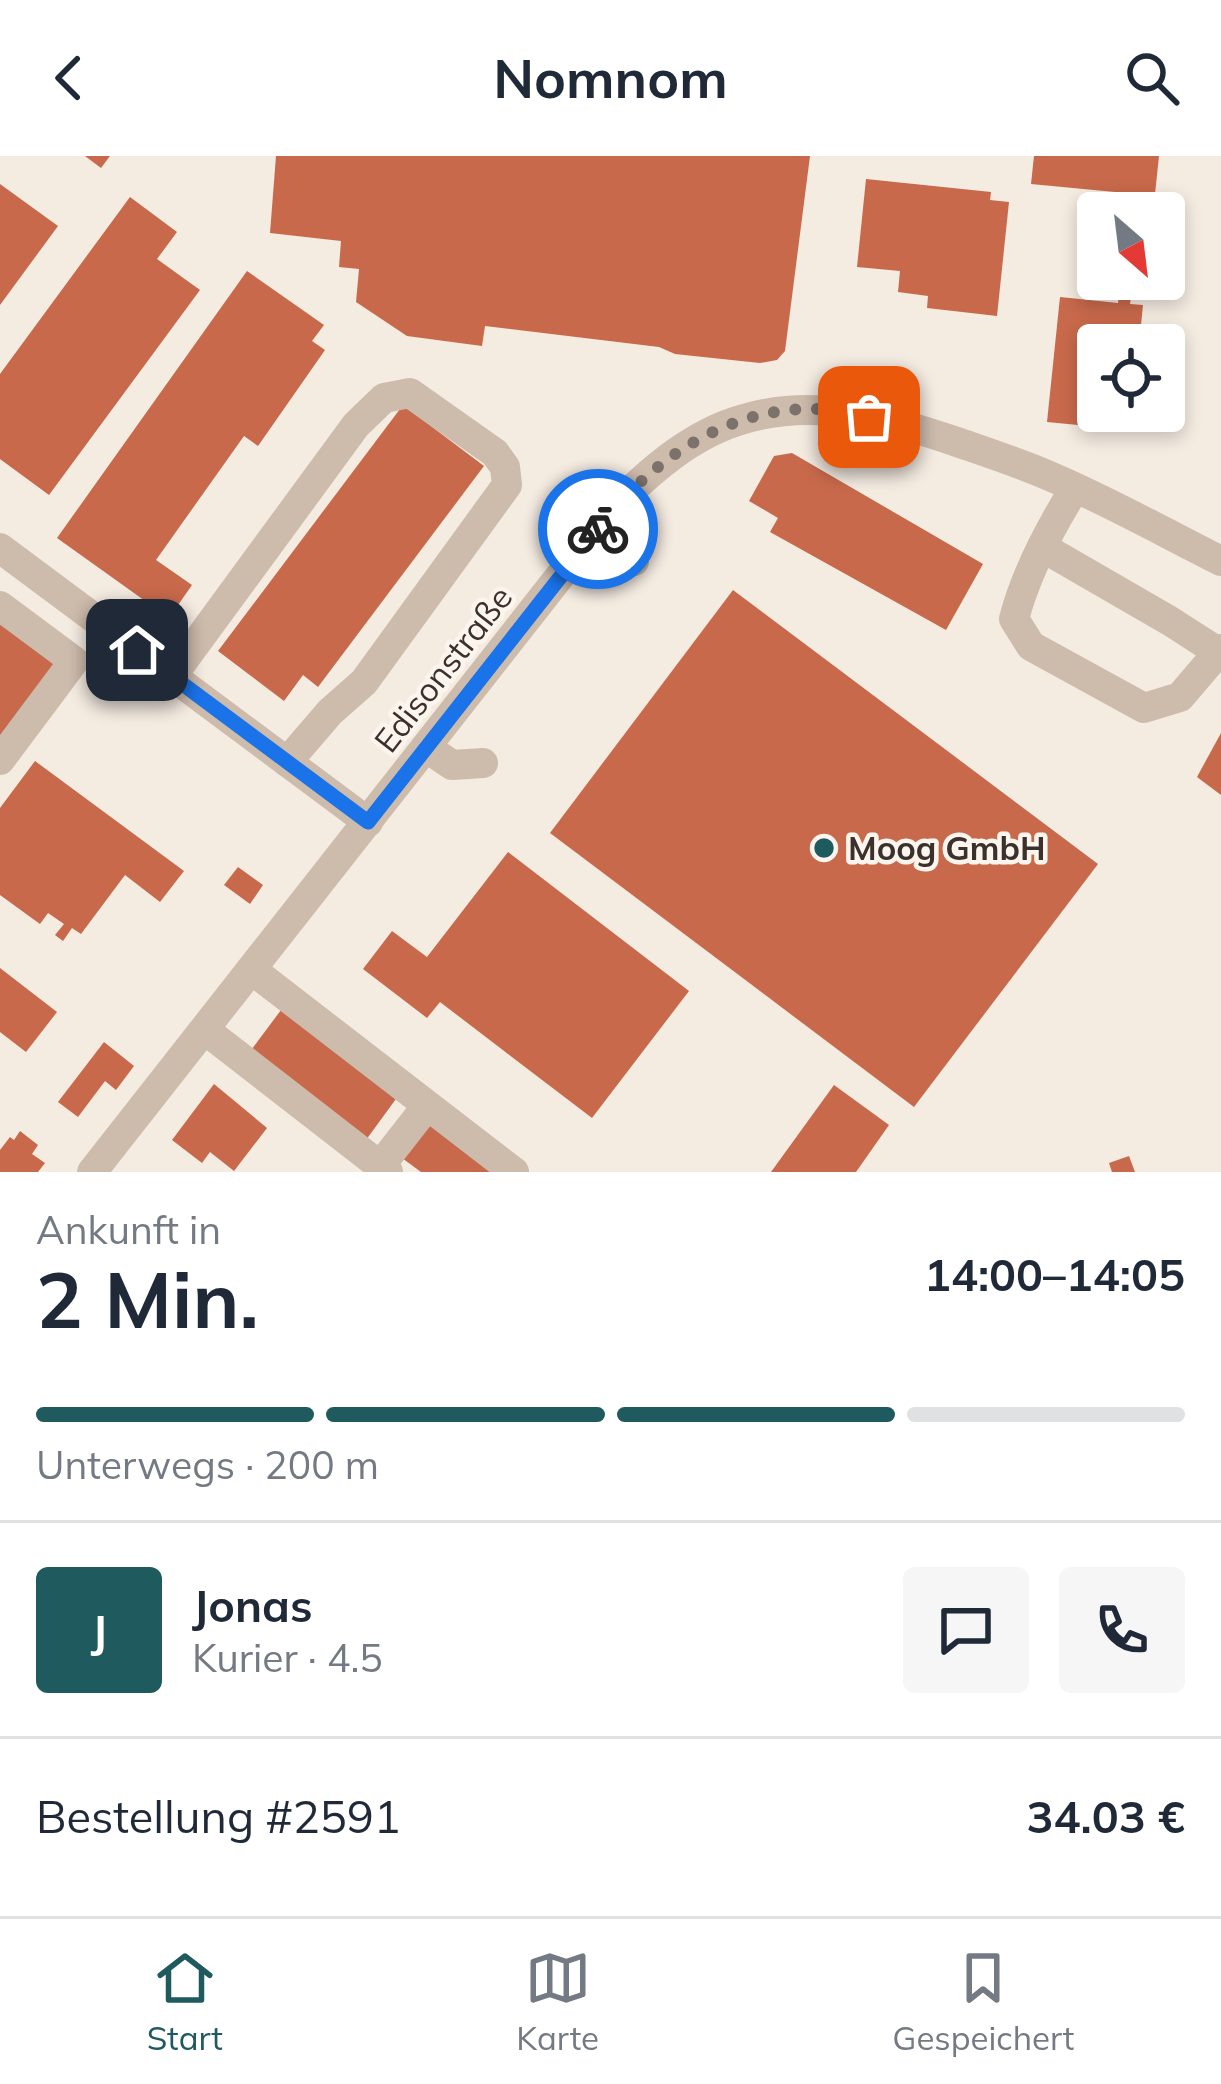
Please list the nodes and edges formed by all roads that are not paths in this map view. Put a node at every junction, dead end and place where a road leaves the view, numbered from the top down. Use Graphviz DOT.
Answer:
graph roads {
  1 [pos="1076,488"];
  2 [pos="591,537"];
  3 [pos="1042,547"];
  4 [pos="0,548"];
  5 [pos="634,561"];
  6 [pos="1221,562"];
  7 [pos="0,606"];
  8 [pos="1220,651"];
  9 [pos="172,676"];
  10 [pos="427,748"];
  11 [pos="0,760"];
  12 [pos="287,762"];
  13 [pos="483,764"];
  14 [pos="368,822"];
  15 [pos="252,970"];
  16 [pos="205,1030"];
  17 [pos="427,1106"];
  18 [pos="384,1169"];
  19 [pos="92,1172"];
  20 [pos="514,1172"];
  1 -- 2 [label="street, Edisonstraße"];
  1 -- 3 [label="street"];
  1 -- 6 [label="street, Edisonstraße"];
  2 -- 5 [label="street"];
  2 -- 10 [label="street, Edisonstraße"];
  3 -- 8 [label="street"];
  3 -- 8 [label="street"];
  4 -- 9 [label="street"];
  7 -- 11 [label="street"];
  9 -- 12 [label="street"];
  9 -- 12 [label="street"];
  10 -- 13 [label="street"];
  10 -- 14 [label="street, Edisonstraße"];
  12 -- 14 [label="street"];
  14 -- 15 [label="street, Edisonstraße"];
  15 -- 16 [label="street, Edisonstraße"];
  15 -- 17 [label="street"];
  16 -- 18 [label="street"];
  16 -- 19 [label="street, Edisonstraße"];
  17 -- 18 [label="street"];
  17 -- 20 [label="street"];
}
